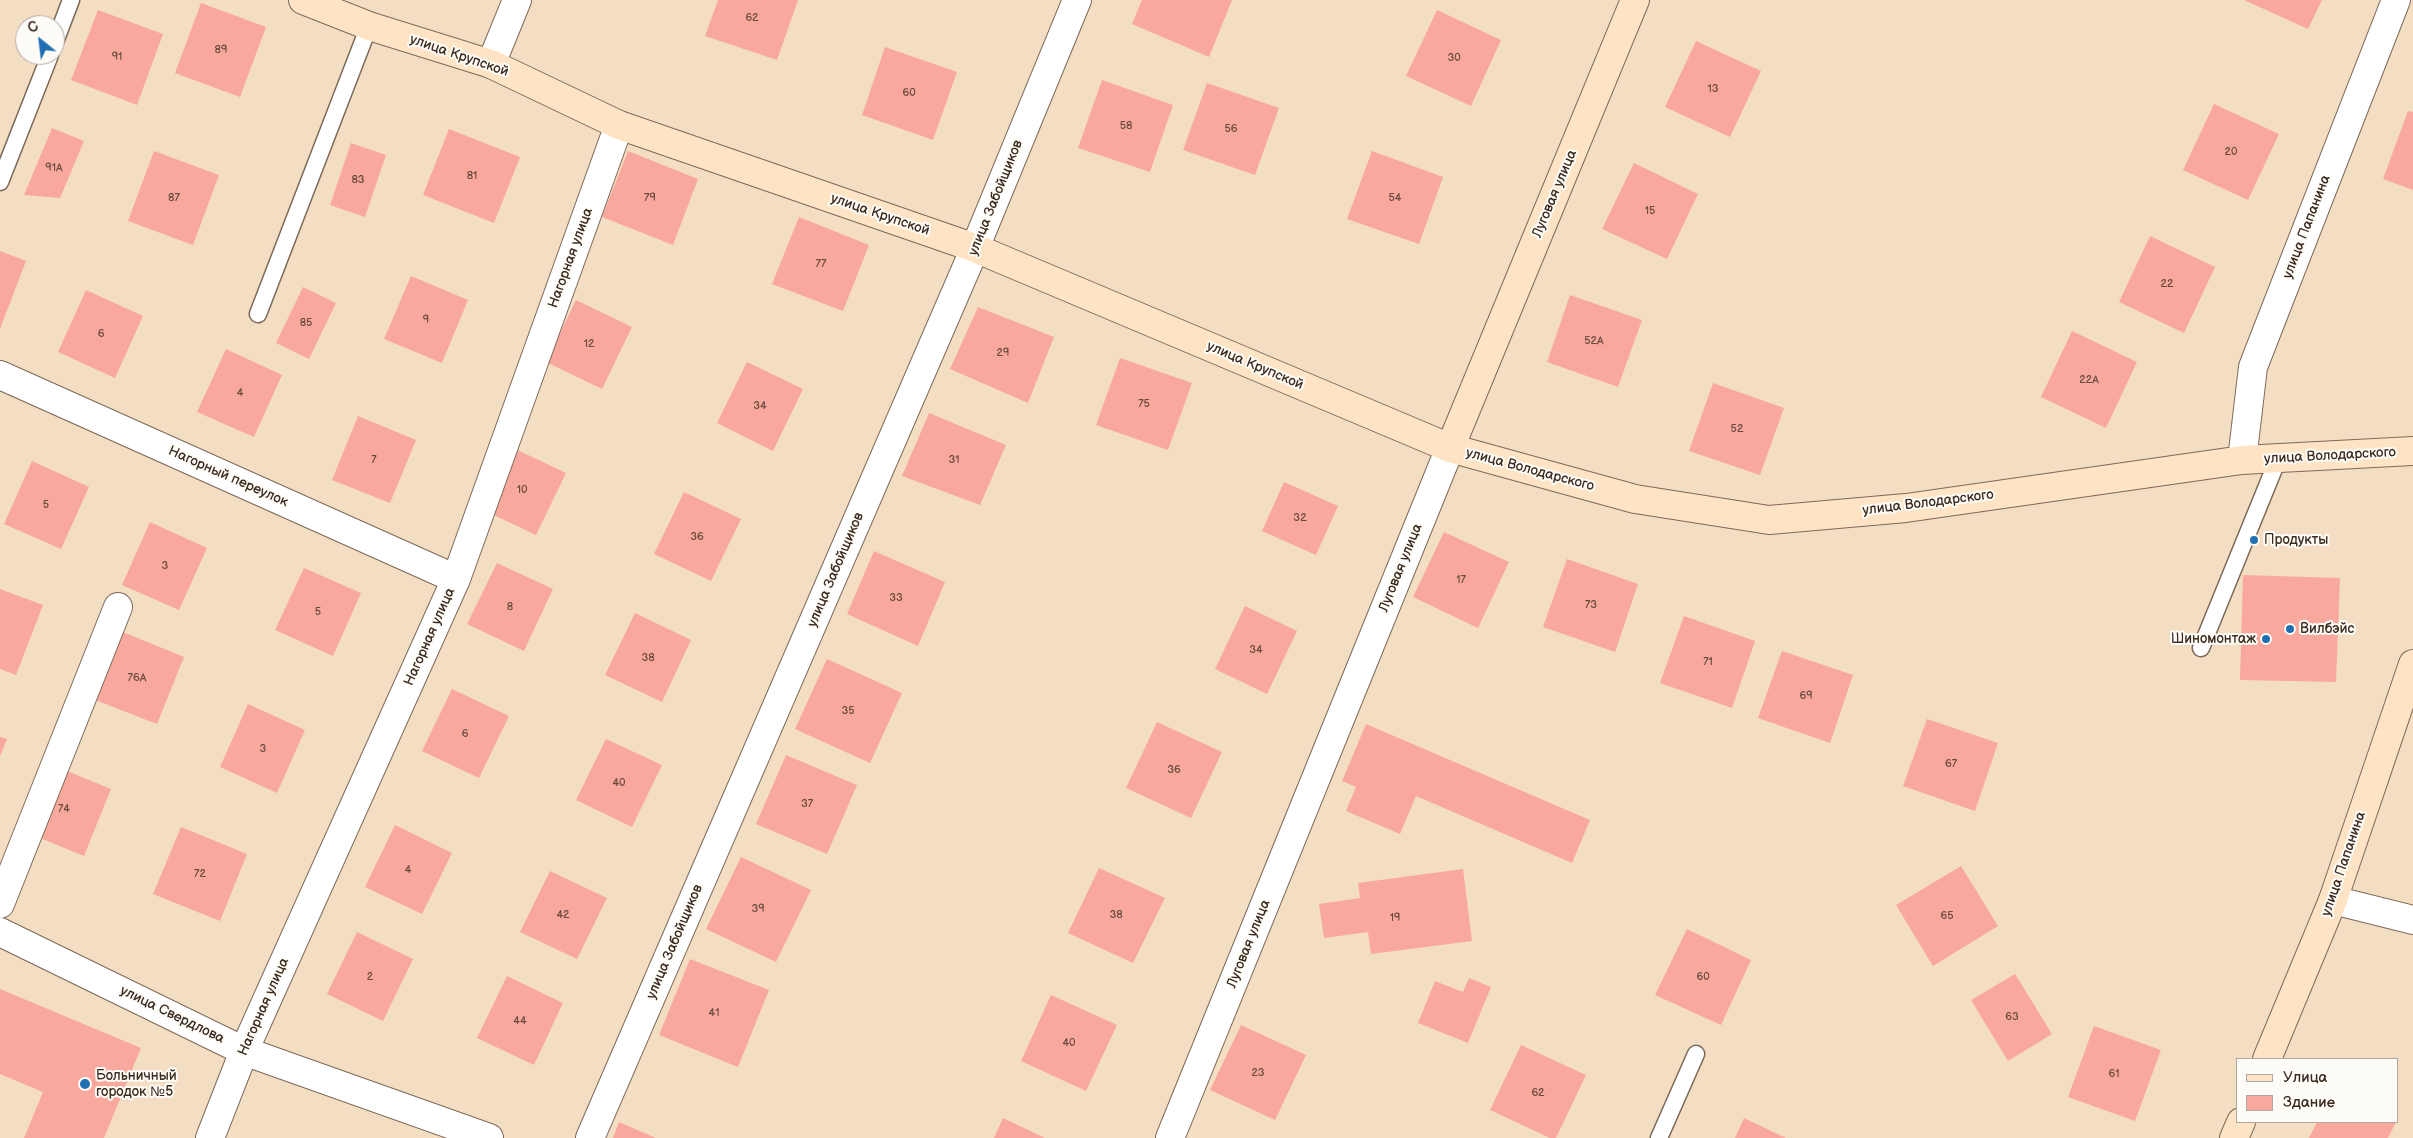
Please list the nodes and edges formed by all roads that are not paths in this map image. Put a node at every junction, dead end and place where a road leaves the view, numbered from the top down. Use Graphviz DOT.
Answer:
graph roads {
  1 [pos="71,0"];
  2 [pos="303,0"];
  3 [pos="517,0"];
  4 [pos="1077,0"];
  5 [pos="1635,0"];
  6 [pos="2396,0"];
  7 [pos="65,16"];
  8 [pos="369,26"];
  9 [pos="491,64"];
  10 [pos="46,65"];
  11 [pos="619,124"];
  12 [pos="0,182"];
  13 [pos="975,248"];
  14 [pos="258,314"];
  15 [pos="0,375"];
  16 [pos="1450,448"];
  17 [pos="2413,451"];
  18 [pos="2278,459"];
  19 [pos="2242,460"];
  20 [pos="456,579"];
  21 [pos="118,607"];
  22 [pos="2201,648"];
  23 [pos="2413,664"];
  24 [pos="2333,900"];
  25 [pos="0,904"];
  26 [pos="2413,920"];
  27 [pos="0,932"];
  28 [pos="244,1051"];
  29 [pos="1696,1054"];
  30 [pos="2267,1058"];
  31 [pos="2241,1123"];
  32 [pos="210,1138"];
  33 [pos="489,1138"];
  34 [pos="590,1138"];
  35 [pos="1170,1138"];
  36 [pos="1659,1138"];
  37 [pos="2234,1138"];
  1 -- 7 [label="lane"];
  2 -- 8 [label="main road, улица Крупской"];
  3 -- 9 [label="street"];
  4 -- 13 [label="street, улица Забойщиков"];
  5 -- 16 [label="main road, Луговая улица"];
  6 -- 19 [label="street, улица Папанина"];
  8 -- 9 [label="main road, улица Крупской"];
  8 -- 14 [label="lane"];
  9 -- 11 [label="main road, улица Крупской"];
  10 -- 12 [label="lane"];
  11 -- 13 [label="main road, улица Крупской"];
  11 -- 20 [label="street, Нагорная улица"];
  13 -- 16 [label="main road, улица Крупской"];
  13 -- 34 [label="street, улица Забойщиков"];
  15 -- 20 [label="street, Нагорный переулок"];
  16 -- 19 [label="main road, улица Володарского"];
  16 -- 35 [label="street, Луговая улица"];
  17 -- 18 [label="main road, улица Володарского"];
  18 -- 19 [label="main road, улица Володарского"];
  18 -- 22 [label="lane"];
  20 -- 28 [label="street, Нагорная улица"];
  21 -- 25 [label="street"];
  23 -- 24 [label="main road, улица Папанина"];
  24 -- 26 [label="street"];
  24 -- 30 [label="main road, улица Папанина"];
  27 -- 28 [label="street, улица Свердлова"];
  28 -- 32 [label="street, Нагорная улица"];
  28 -- 33 [label="street, улица Свердлова"];
  29 -- 36 [label="lane"];
  31 -- 37 [label="main road"];
}
